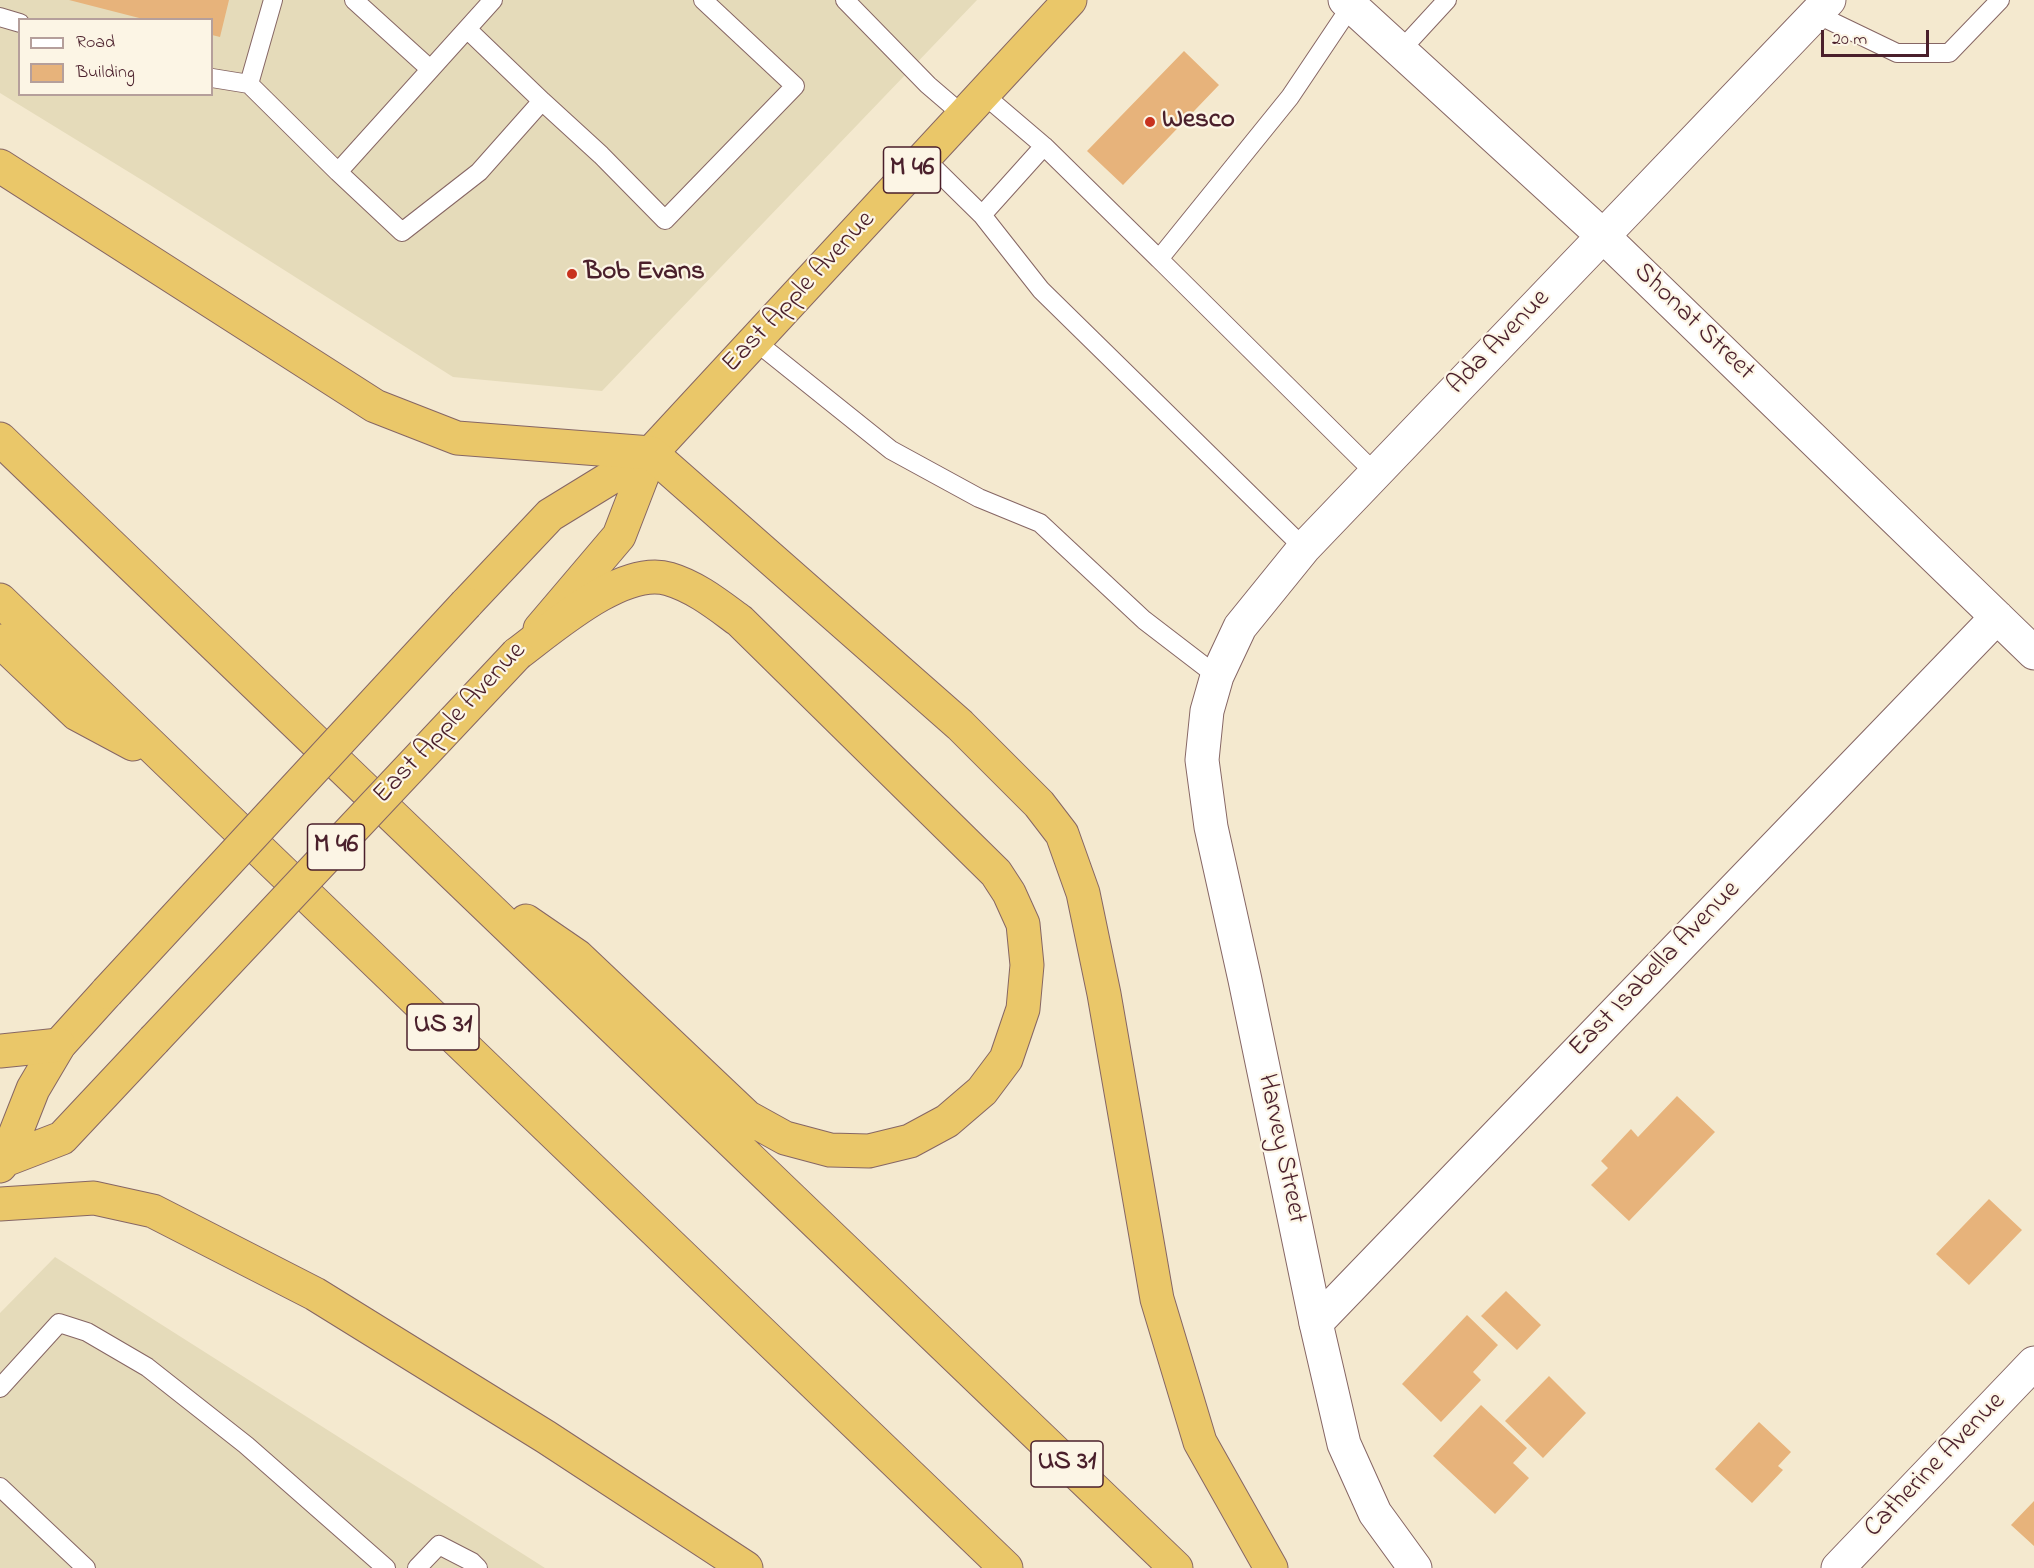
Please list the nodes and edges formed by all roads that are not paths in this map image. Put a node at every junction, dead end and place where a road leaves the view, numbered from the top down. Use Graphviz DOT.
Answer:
graph roads {
  1 [pos="273,0"];
  2 [pos="354,0"];
  3 [pos="493,0"];
  4 [pos="703,0"];
  5 [pos="1070,0"];
  6 [pos="1447,0"];
  7 [pos="2000,0"];
  8 [pos="855,3"];
  9 [pos="1348,3"];
  10 [pos="1822,7"];
  11 [pos="0,17"];
  12 [pos="18,22"];
  13 [pos="467,29"];
  14 [pos="1401,50"];
  15 [pos="430,69"];
  16 [pos="213,78"];
  17 [pos="249,84"];
  18 [pos="542,101"];
  19 [pos="973,105"];
  20 [pos="1044,146"];
  21 [pos="924,158"];
  22 [pos="0,166"];
  23 [pos="338,172"];
  24 [pos="982,215"];
  25 [pos="1602,236"];
  26 [pos="1159,259"];
  27 [pos="755,341"];
  28 [pos="0,439"];
  29 [pos="651,453"];
  30 [pos="1375,473"];
  31 [pos="1304,548"];
  32 [pos="0,600"];
  33 [pos="1997,617"];
  34 [pos="0,641"];
  35 [pos="2034,653"];
  36 [pos="518,654"];
  37 [pos="1217,676"];
  38 [pos="1207,711"];
  39 [pos="167,762"];
  40 [pos="447,867"];
  41 [pos="59,1045"];
  42 [pos="0,1051"];
  43 [pos="3,1163"];
  44 [pos="0,1204"];
  45 [pos="1316,1323"];
  46 [pos="2034,1363"];
  47 [pos="0,1388"];
  48 [pos="0,1487"];
  49 [pos="86,1568"];
  50 [pos="386,1568"];
  51 [pos="417,1568"];
  52 [pos="478,1568"];
  53 [pos="746,1568"];
  54 [pos="1006,1568"];
  55 [pos="1176,1568"];
  56 [pos="1271,1568"];
  57 [pos="1415,1568"];
  58 [pos="1838,1568"];
  1 -- 17 [label="lane"];
  2 -- 15 [label="lane"];
  3 -- 13 [label="lane"];
  4 -- 18 [label="lane"];
  5 -- 19 [label="highway, East Apple Avenue / M 46"];
  6 -- 14 [label="lane"];
  7 -- 10 [label="lane"];
  8 -- 19 [label="lane"];
  9 -- 14 [label="street, Shonat Street"];
  9 -- 26 [label="lane"];
  10 -- 25 [label="street, Ada Avenue"];
  11 -- 12 [label="lane"];
  13 -- 15 [label="lane"];
  13 -- 18 [label="lane"];
  14 -- 25 [label="street, Shonat Street"];
  15 -- 23 [label="lane"];
  16 -- 17 [label="lane"];
  17 -- 23 [label="lane"];
  18 -- 23 [label="lane"];
  19 -- 20 [label="lane"];
  19 -- 21 [label="highway, East Apple Avenue / M 46"];
  20 -- 24 [label="lane"];
  20 -- 26 [label="lane"];
  21 -- 24 [label="lane"];
  21 -- 27 [label="highway, East Apple Avenue / M 46"];
  22 -- 29 [label="highway"];
  24 -- 31 [label="lane"];
  25 -- 30 [label="street, Ada Avenue"];
  25 -- 33 [label="street, Shonat Street"];
  26 -- 30 [label="lane"];
  27 -- 29 [label="highway, East Apple Avenue / M 46"];
  27 -- 37 [label="lane"];
  28 -- 40 [label="highway, US 31"];
  29 -- 36 [label="highway, East Apple Avenue / M 46"];
  29 -- 41 [label="highway, East Apple Avenue / M 46, bridge"];
  29 -- 56 [label="highway"];
  30 -- 31 [label="street, Ada Avenue"];
  31 -- 37 [label="street, Ada Avenue"];
  32 -- 39 [label="highway, US 31"];
  33 -- 35 [label="street, Shonat Street"];
  33 -- 45 [label="street, East Isabella Avenue"];
  34 -- 39 [label="highway"];
  36 -- 40 [label="highway"];
  36 -- 43 [label="highway, East Apple Avenue / M 46, bridge"];
  37 -- 38 [label="street, Ada Avenue"];
  38 -- 45 [label="street, Harvey Street"];
  39 -- 54 [label="highway, US 31"];
  40 -- 55 [label="highway, US 31"];
  41 -- 42 [label="highway"];
  41 -- 43 [label="highway, East Apple Avenue / M 46"];
  44 -- 53 [label="highway"];
  45 -- 57 [label="street, Harvey Street"];
  46 -- 58 [label="street, Catherine Avenue"];
  47 -- 50 [label="lane"];
  48 -- 49 [label="lane"];
  51 -- 52 [label="lane"];
}
